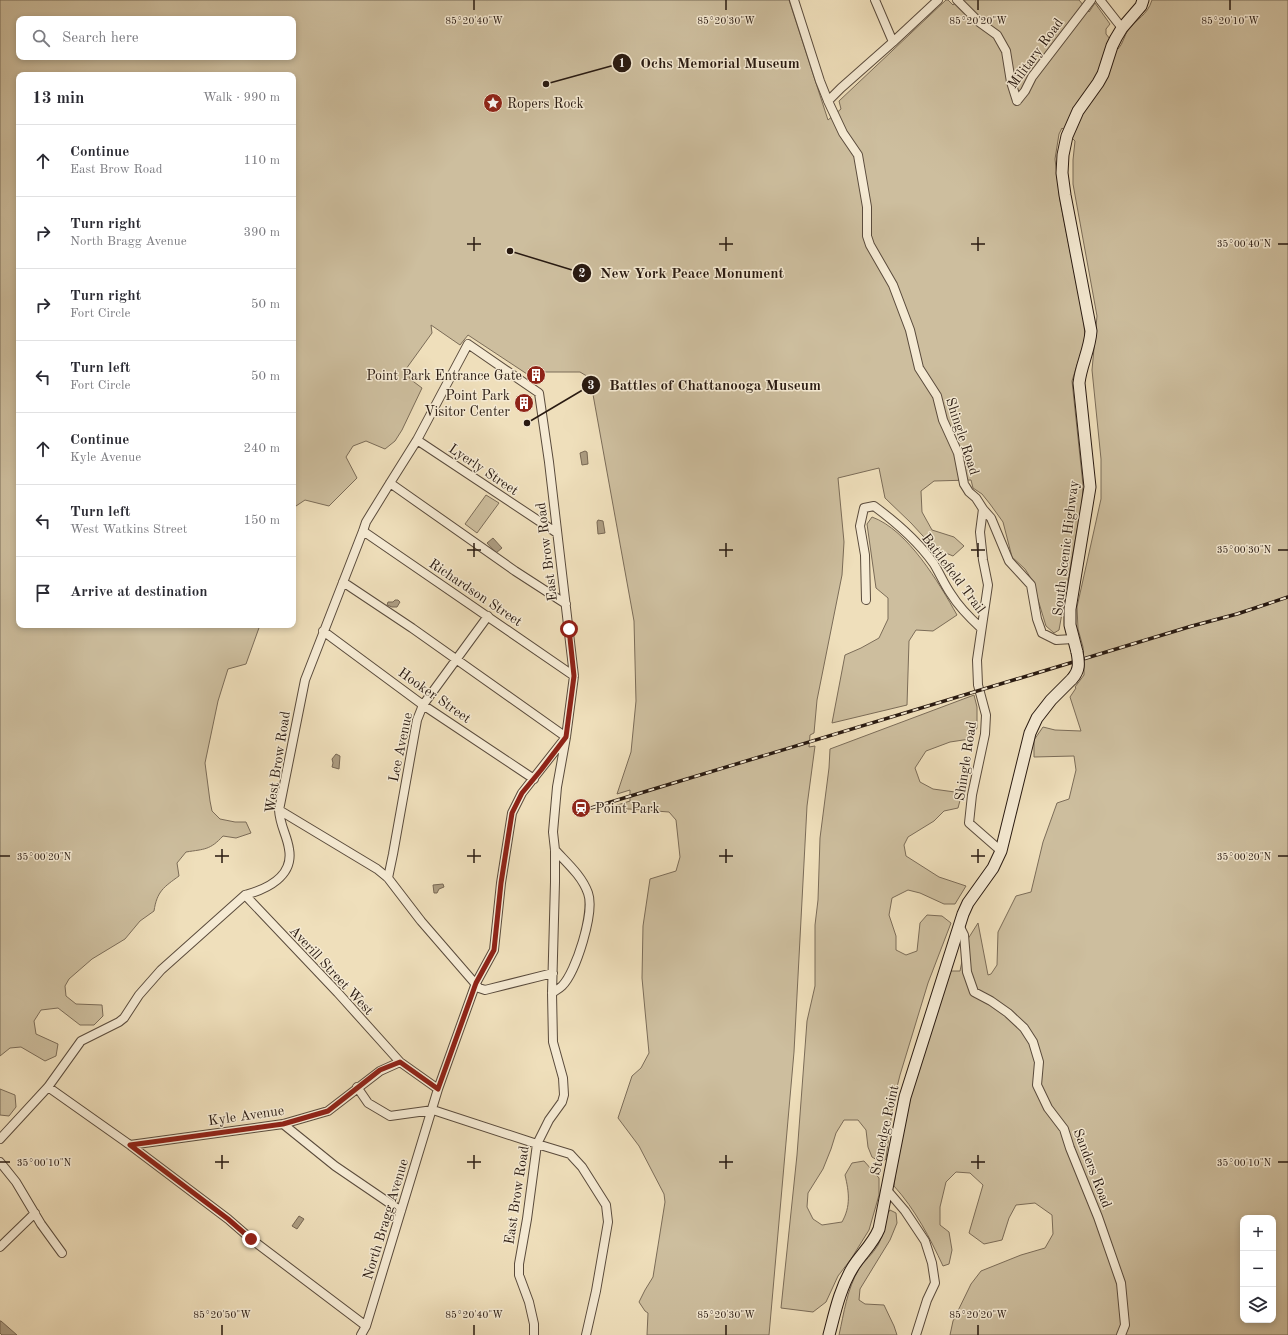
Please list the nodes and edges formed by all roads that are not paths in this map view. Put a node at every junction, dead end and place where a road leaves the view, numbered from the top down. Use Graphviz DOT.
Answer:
graph roads {
  1 [pos="794,0"];
  2 [pos="875,0"];
  3 [pos="938,0"];
  4 [pos="957,0"];
  5 [pos="1091,0"];
  6 [pos="1100,0"];
  7 [pos="1144,0"];
  8 [pos="1122,28"];
  9 [pos="893,42"];
  10 [pos="828,101"];
  11 [pos="468,344"];
  12 [pos="417,440"];
  13 [pos="390,483"];
  14 [pos="983,509"];
  15 [pos="363,531"];
  16 [pos="557,533"];
  17 [pos="342,582"];
  18 [pos="866,600"];
  19 [pos="566,604"];
  20 [pos="488,616"];
  21 [pos="981,628"];
  22 [pos="323,631"];
  23 [pos="1073,639"];
  24 [pos="456,659"];
  25 [pos="574,676"];
  26 [pos="423,704"];
  27 [pos="566,737"];
  28 [pos="534,779"];
  29 [pos="279,810"];
  30 [pos="555,850"];
  31 [pos="1000,851"];
  32 [pos="388,878"];
  33 [pos="245,895"];
  34 [pos="959,925"];
  35 [pos="553,973"];
  36 [pos="476,983"];
  37 [pos="552,993"];
  38 [pos="400,1062"];
  39 [pos="48,1087"];
  40 [pos="357,1087"];
  41 [pos="438,1089"];
  42 [pos="432,1110"];
  43 [pos="283,1124"];
  44 [pos="0,1139"];
  45 [pos="536,1144"];
  46 [pos="130,1145"];
  47 [pos="0,1162"];
  48 [pos="887,1190"];
  49 [pos="401,1211"];
  50 [pos="35,1213"];
  51 [pos="0,1247"];
  52 [pos="62,1253"];
  53 [pos="366,1326"];
  54 [pos="361,1335"];
  55 [pos="534,1335"];
  56 [pos="586,1335"];
  57 [pos="829,1335"];
  58 [pos="916,1335"];
  59 [pos="1121,1335"];
  1 -- 10 [label="street, Shingle Road"];
  2 -- 9 [label="street"];
  3 -- 9 [label="street"];
  4 -- 5 [label="street, Military Road"];
  6 -- 8 [label="street"];
  7 -- 8 [label="main road, South Scenic Highway"];
  8 -- 23 [label="main road, South Scenic Highway"];
  9 -- 10 [label="street"];
  10 -- 14 [label="street, Shingle Road"];
  11 -- 12 [label="street, West Brow Road"];
  11 -- 16 [label="street, East Brow Road"];
  12 -- 13 [label="street, West Brow Road"];
  12 -- 16 [label="street, Lyerly Street"];
  13 -- 15 [label="street, West Brow Road"];
  13 -- 19 [label="street"];
  14 -- 21 [label="street, Shingle Road"];
  14 -- 23 [label="street"];
  15 -- 17 [label="street, West Brow Road"];
  15 -- 20 [label="street, Richardson Street"];
  16 -- 19 [label="street, East Brow Road"];
  17 -- 22 [label="street, West Brow Road"];
  17 -- 24 [label="street"];
  18 -- 21 [label="street, Battlefield Trail"];
  19 -- 25 [label="street, East Brow Road"];
  20 -- 24 [label="street, Lee Avenue"];
  20 -- 25 [label="street, Richardson Street"];
  21 -- 31 [label="street, Shingle Road"];
  22 -- 26 [label="street, Hooker Street"];
  22 -- 29 [label="street, West Brow Road"];
  23 -- 31 [label="main road, South Scenic Highway, bridge"];
  24 -- 26 [label="street, Lee Avenue"];
  24 -- 27 [label="street"];
  25 -- 27 [label="street, East Brow Road"];
  26 -- 28 [label="street, Hooker Street"];
  26 -- 32 [label="street, Lee Avenue"];
  27 -- 28 [label="street"];
  27 -- 30 [label="street, East Brow Road"];
  28 -- 36 [label="street"];
  29 -- 32 [label="street"];
  29 -- 33 [label="street, West Brow Road"];
  30 -- 35 [label="street, East Brow Road"];
  30 -- 37 [label="street"];
  31 -- 34 [label="main road, South Scenic Highway"];
  32 -- 36 [label="street"];
  33 -- 38 [label="street, Averill Street West"];
  33 -- 39 [label="street, West Brow Road"];
  34 -- 48 [label="main road, Stonedge Point"];
  34 -- 59 [label="street, Sanders Road"];
  35 -- 36 [label="street"];
  35 -- 37 [label="street, East Brow Road"];
  36 -- 41 [label="street"];
  37 -- 45 [label="street, East Brow Road"];
  38 -- 40 [label="street, Kyle Avenue"];
  38 -- 41 [label="street, Averill Street West"];
  39 -- 44 [label="street, West Brow Road"];
  39 -- 46 [label="street"];
  40 -- 42 [label="street"];
  40 -- 43 [label="street, Kyle Avenue"];
  41 -- 42 [label="street, North Bragg Avenue"];
  42 -- 45 [label="street"];
  42 -- 49 [label="street, North Bragg Avenue"];
  43 -- 46 [label="street, Kyle Avenue"];
  43 -- 49 [label="street"];
  45 -- 55 [label="street, East Brow Road"];
  45 -- 56 [label="street"];
  46 -- 53 [label="street"];
  47 -- 50 [label="street"];
  48 -- 57 [label="main road, Stonedge Point"];
  48 -- 58 [label="street"];
  49 -- 53 [label="street, North Bragg Avenue"];
  50 -- 51 [label="street"];
  50 -- 52 [label="street"];
  53 -- 54 [label="street, North Bragg Avenue"];
}
